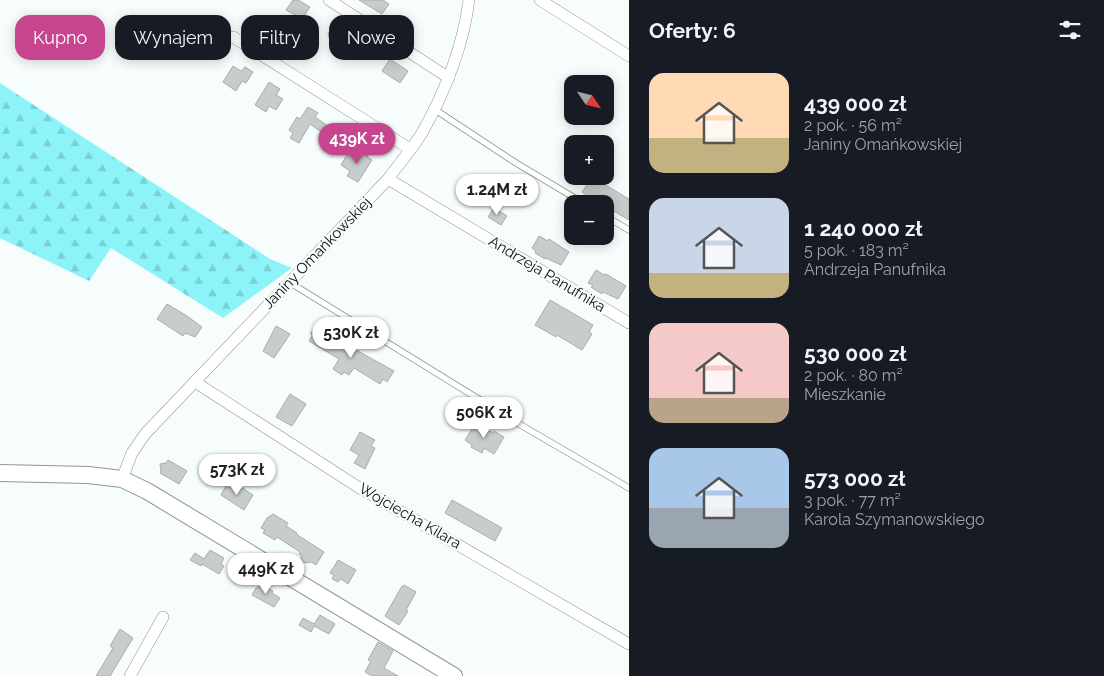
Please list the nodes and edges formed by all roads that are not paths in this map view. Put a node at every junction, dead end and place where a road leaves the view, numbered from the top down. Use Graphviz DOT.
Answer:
graph roads {
  1 [pos="330,0"];
  2 [pos="469,0"];
  3 [pos="540,0"];
  4 [pos="233,37"];
  5 [pos="629,56"];
  6 [pos="449,78"];
  7 [pos="434,109"];
  8 [pos="410,149"];
  9 [pos="388,179"];
  10 [pos="570,195"];
  11 [pos="614,221"];
  12 [pos="629,230"];
  13 [pos="289,282"];
  14 [pos="629,323"];
  15 [pos="195,382"];
  16 [pos="0,472"];
  17 [pos="122,479"];
  18 [pos="629,488"];
  19 [pos="163,617"];
  20 [pos="629,644"];
  21 [pos="449,675"];
  22 [pos="130,676"];
  1 -- 6 [label="street"];
  2 -- 6 [label="street, Janiny Omańkowskiej"];
  3 -- 5 [label="street"];
  4 -- 8 [label="street"];
  6 -- 7 [label="street, Janiny Omańkowskiej"];
  7 -- 8 [label="street, Janiny Omańkowskiej"];
  7 -- 10 [label="lane"];
  8 -- 9 [label="street, Janiny Omańkowskiej"];
  9 -- 13 [label="street, Janiny Omańkowskiej"];
  9 -- 14 [label="street, Andrzeja Panufnika"];
  11 -- 12 [label="lane"];
  13 -- 15 [label="street, Janiny Omańkowskiej"];
  13 -- 18 [label="lane"];
  15 -- 17 [label="street, Janiny Omańkowskiej"];
  15 -- 20 [label="street, Wojciecha Kilara"];
  16 -- 17 [label="street"];
  17 -- 21 [label="street"];
  19 -- 22 [label="street"];
}
